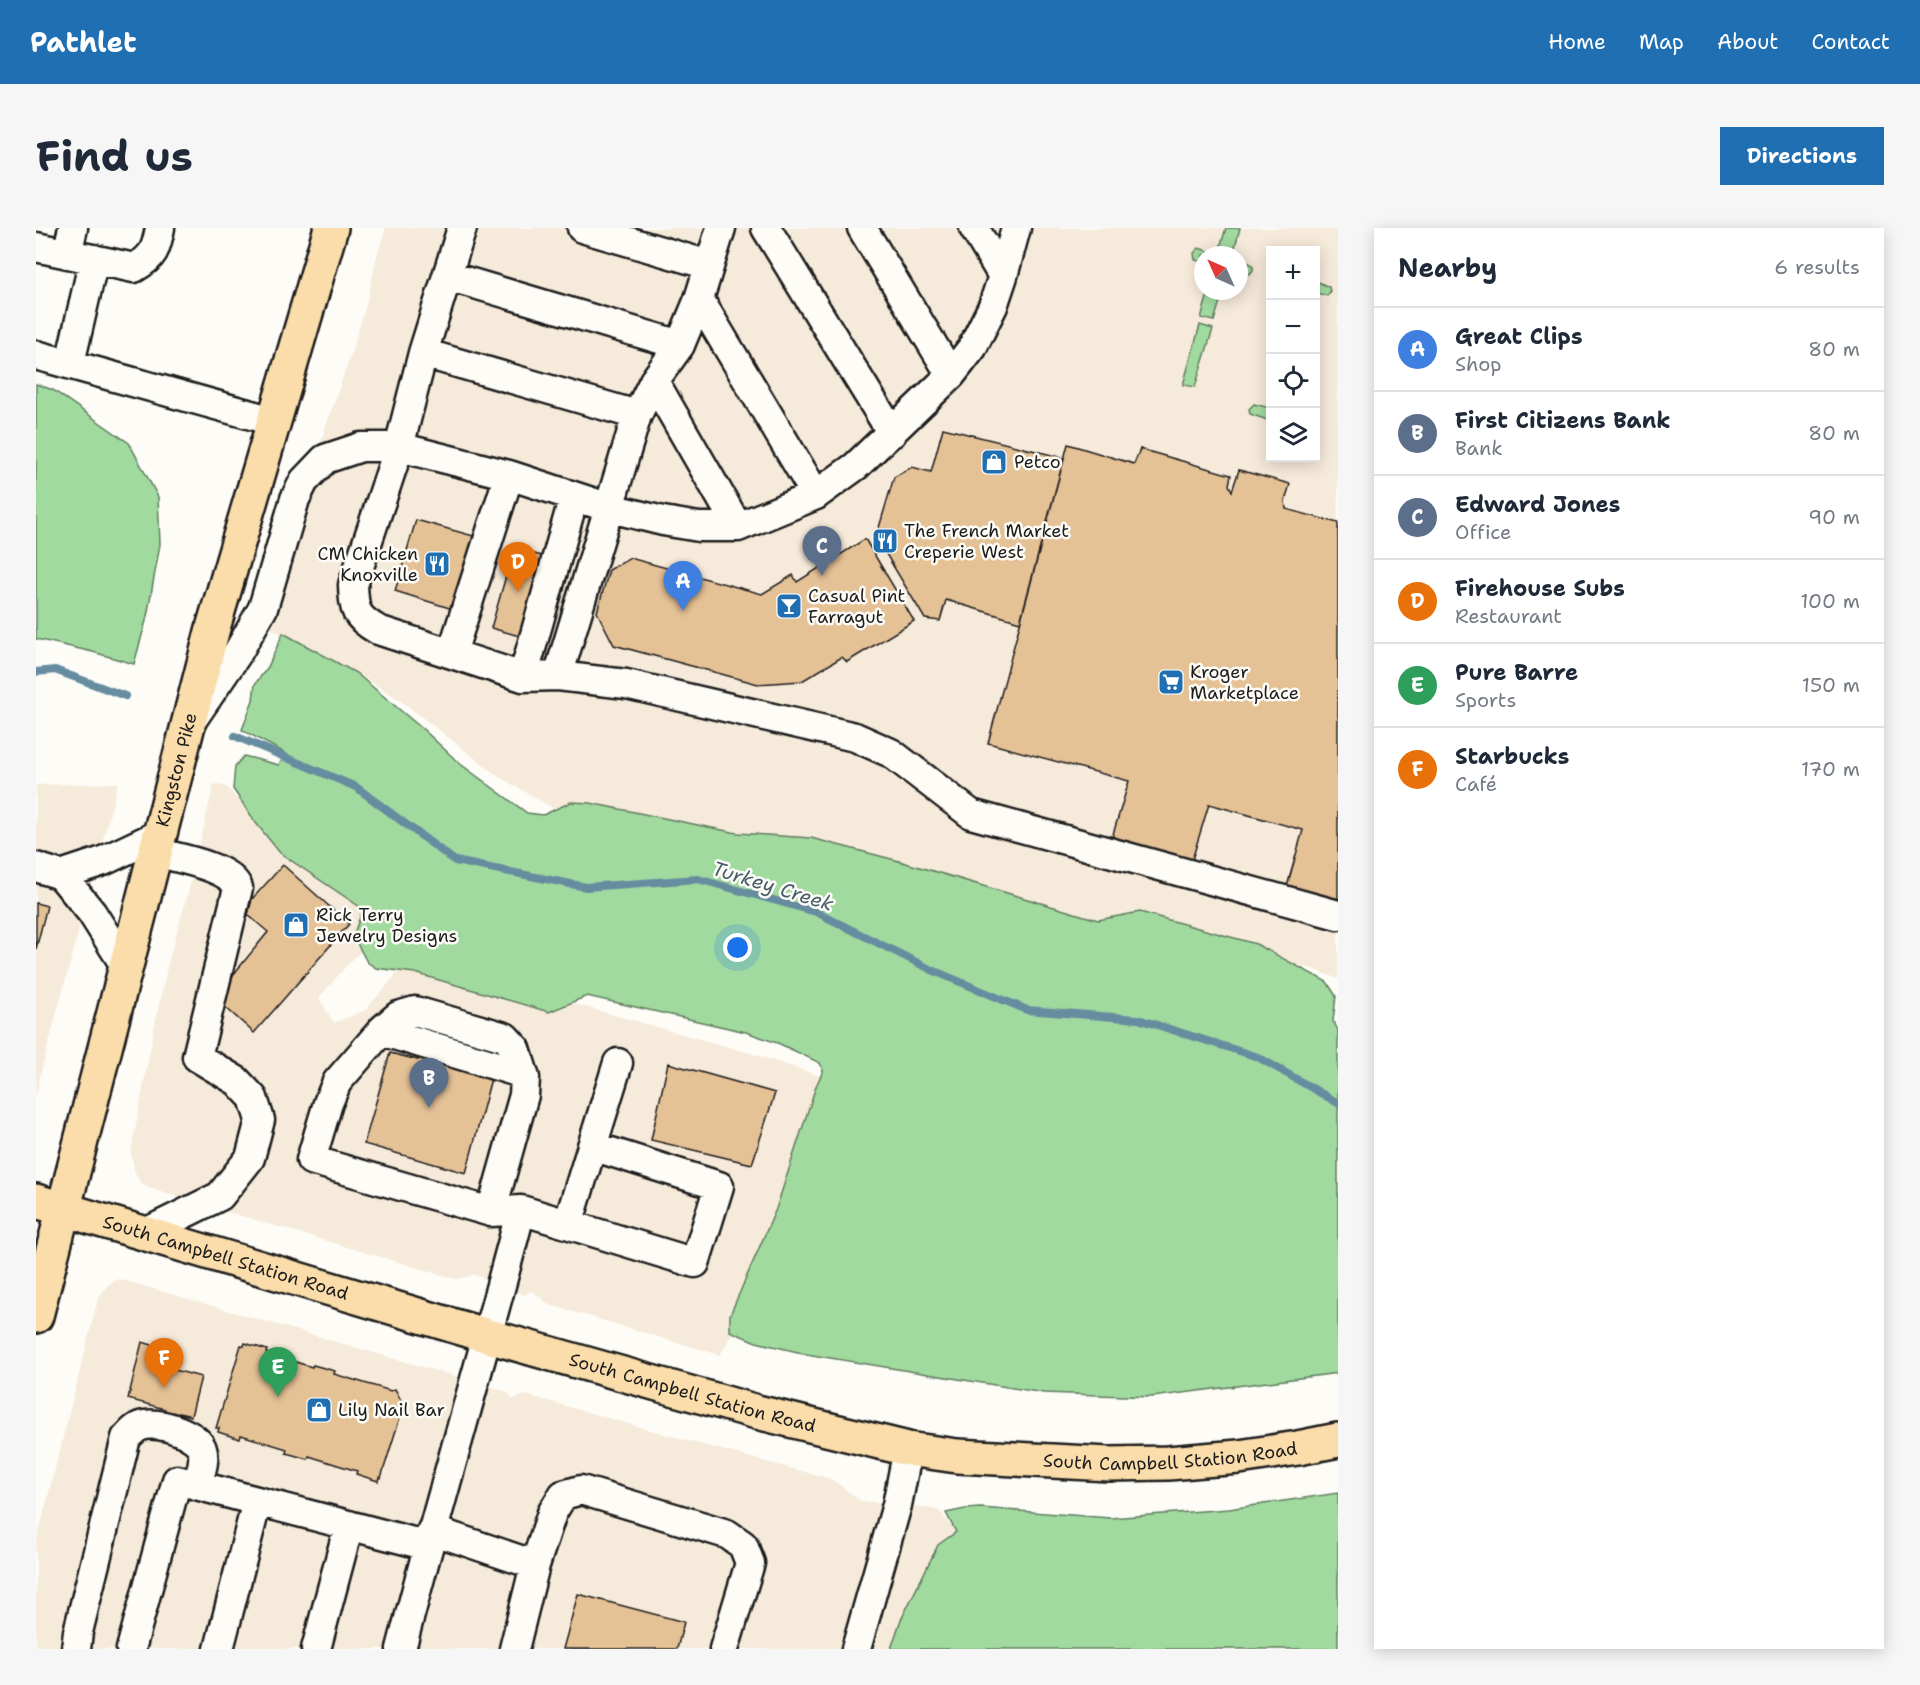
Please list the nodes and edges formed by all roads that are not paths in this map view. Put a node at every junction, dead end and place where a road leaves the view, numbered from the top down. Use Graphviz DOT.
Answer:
graph roads {
  1 [pos="160,228"];
  2 [pos="331,228"];
  3 [pos="462,228"];
  4 [pos="582,228"];
  5 [pos="721,228"];
  6 [pos="766,228"];
  7 [pos="862,228"];
  8 [pos="974,228"];
  9 [pos="1016,228"];
  10 [pos="655,238"];
  11 [pos="36,247"];
  12 [pos="78,247"];
  13 [pos="709,266"];
  14 [pos="448,276"];
  15 [pos="1004,276"];
  16 [pos="699,298"];
  17 [pos="680,345"];
  18 [pos="423,353"];
  19 [pos="36,355"];
  20 [pos="70,363"];
  21 [pos="951,375"];
  22 [pos="654,381"];
  23 [pos="637,415"];
  24 [pos="273,421"];
  25 [pos="892,433"];
  26 [pos="399,447"];
  27 [pos="509,475"];
  28 [pos="816,495"];
  29 [pos="574,497"];
  30 [pos="610,508"];
  31 [pos="738,527"];
  32 [pos="452,653"];
  33 [pos="558,676"];
  34 [pos="523,677"];
  35 [pos="187,728"];
  36 [pos="157,843"];
  37 [pos="49,871"];
  38 [pos="1338,915"];
  39 [pos="126,967"];
  40 [pos="618,1063"];
  41 [pos="592,1146"];
  42 [pos="50,1205"];
  43 [pos="521,1210"];
  44 [pos="491,1212"];
  45 [pos="568,1224"];
  46 [pos="145,1233"];
  47 [pos="36,1316"];
  48 [pos="489,1336"];
  49 [pos="1338,1440"];
  50 [pos="908,1449"];
  51 [pos="197,1485"];
  52 [pos="257,1501"];
  53 [pos="349,1526"];
  54 [pos="430,1538"];
  55 [pos="535,1564"];
  56 [pos="76,1649"];
  57 [pos="131,1649"];
  58 [pos="219,1649"];
  59 [pos="316,1649"];
  60 [pos="401,1649"];
  61 [pos="514,1649"];
  62 [pos="724,1649"];
  63 [pos="856,1649"];
  1 -- 12 [label="street"];
  2 -- 24 [label="main road, Kingston Pike"];
  3 -- 14 [label="street"];
  4 -- 10 [label="street"];
  5 -- 13 [label="street"];
  6 -- 25 [label="street"];
  7 -- 21 [label="street"];
  8 -- 15 [label="street"];
  9 -- 15 [label="street"];
  10 -- 13 [label="street"];
  11 -- 12 [label="street"];
  12 -- 20 [label="street"];
  13 -- 16 [label="street"];
  14 -- 17 [label="street"];
  14 -- 18 [label="street"];
  15 -- 21 [label="street"];
  16 -- 17 [label="street"];
  16 -- 28 [label="street"];
  17 -- 22 [label="street"];
  18 -- 23 [label="street"];
  18 -- 26 [label="street"];
  19 -- 20 [label="street"];
  20 -- 24 [label="street"];
  21 -- 25 [label="street"];
  22 -- 23 [label="street"];
  22 -- 31 [label="street"];
  23 -- 30 [label="street"];
  24 -- 35 [label="main road, Kingston Pike"];
  25 -- 28 [label="street"];
  26 -- 27 [label="street"];
  26 -- 32 [label="street"];
  26 -- 35 [label="street"];
  27 -- 29 [label="street"];
  27 -- 32 [label="street"];
  28 -- 31 [label="street"];
  29 -- 30 [label="street"];
  29 -- 34 [label="street"];
  30 -- 31 [label="street"];
  30 -- 33 [label="street"];
  32 -- 34 [label="street"];
  33 -- 34 [label="street"];
  33 -- 38 [label="street"];
  35 -- 36 [label="main road, Kingston Pike"];
  36 -- 37 [label="street"];
  36 -- 39 [label="main road, Kingston Pike"];
  36 -- 46 [label="street"];
  37 -- 39 [label="street"];
  39 -- 42 [label="main road, Kingston Pike"];
  40 -- 41 [label="street"];
  41 -- 45 [label="street"];
  41 -- 45 [label="street"];
  42 -- 46 [label="main road, South Campbell Station Road"];
  42 -- 47 [label="main road, Kingston Pike"];
  43 -- 44 [label="street"];
  43 -- 45 [label="street"];
  43 -- 48 [label="street"];
  44 -- 44 [label="street"];
  46 -- 48 [label="main road, South Campbell Station Road"];
  48 -- 50 [label="main road, South Campbell Station Road"];
  48 -- 54 [label="street"];
  49 -- 50 [label="main road, South Campbell Station Road"];
  50 -- 63 [label="street"];
  51 -- 52 [label="street"];
  51 -- 56 [label="street"];
  51 -- 57 [label="street"];
  52 -- 53 [label="street"];
  52 -- 58 [label="street"];
  53 -- 54 [label="street"];
  53 -- 59 [label="street"];
  54 -- 55 [label="street"];
  54 -- 60 [label="street"];
  55 -- 61 [label="street"];
  55 -- 62 [label="street"];
}
